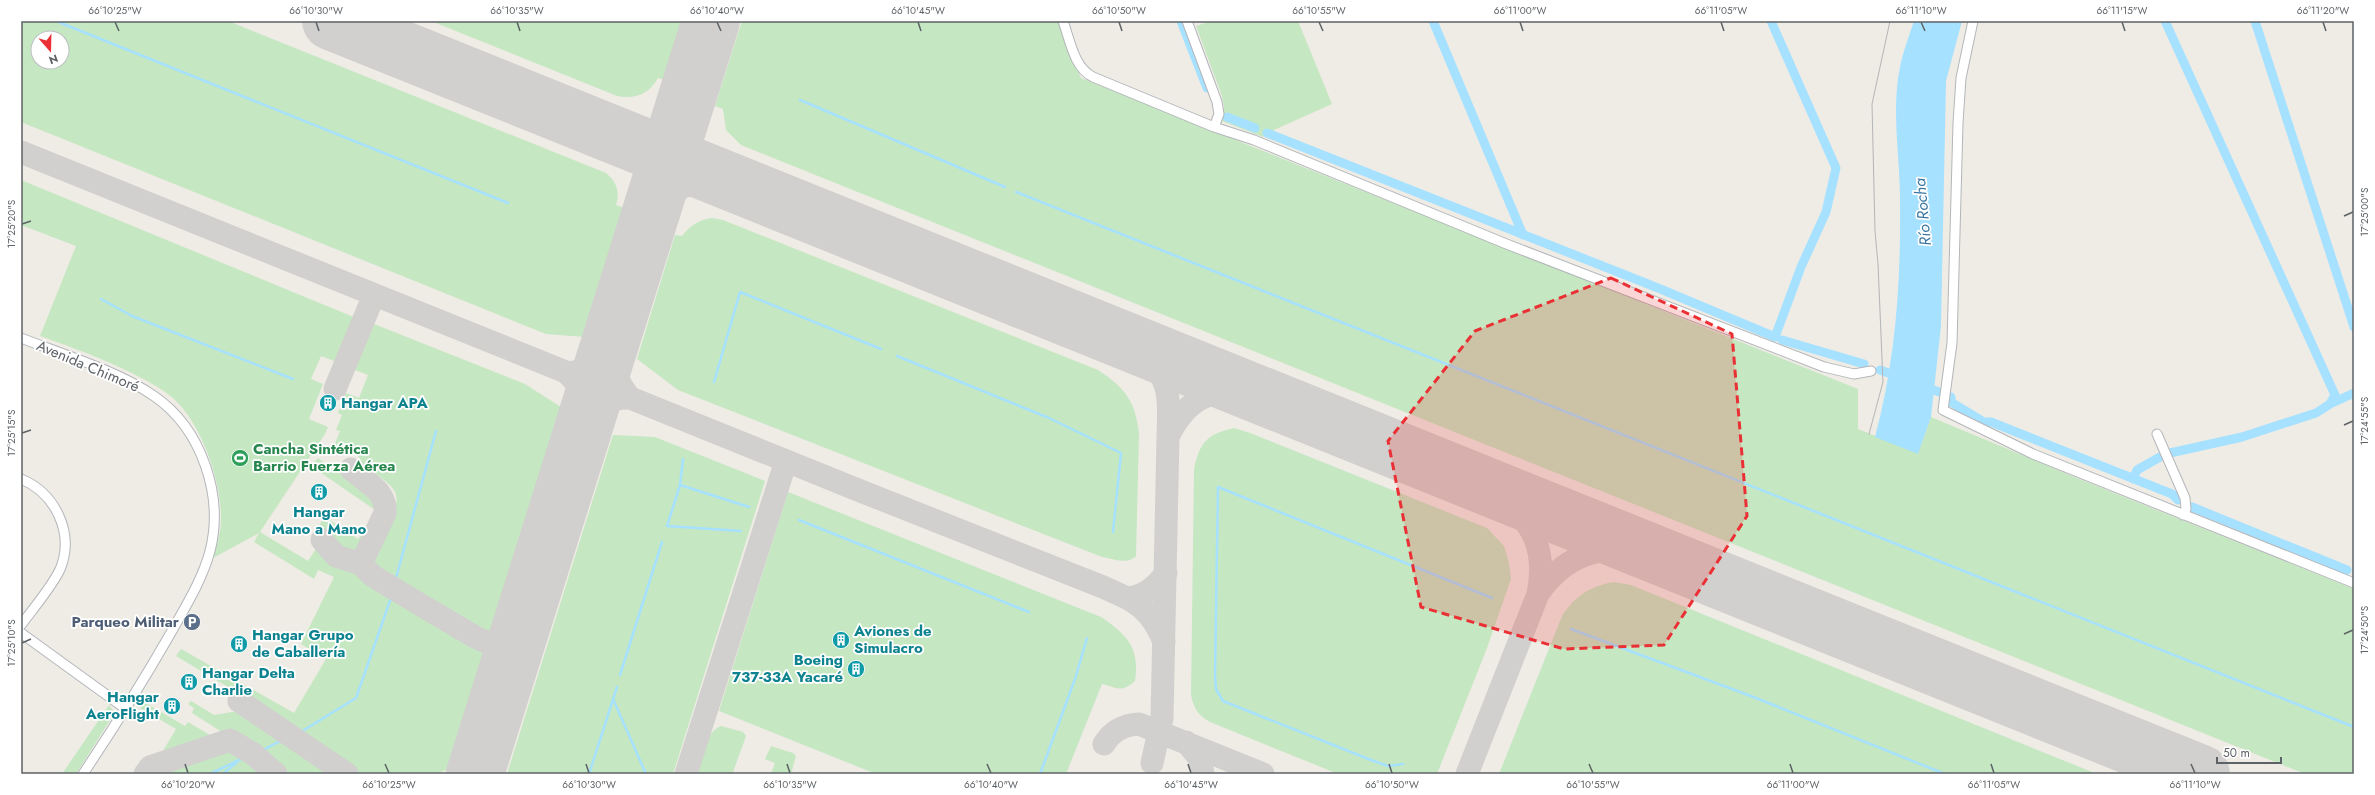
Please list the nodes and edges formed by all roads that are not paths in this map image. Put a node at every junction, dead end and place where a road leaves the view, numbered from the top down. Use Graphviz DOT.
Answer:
graph roads {
  1 [pos="1063,21"];
  2 [pos="1187,21"];
  3 [pos="1973,21"];
  4 [pos="1214,127"];
  5 [pos="21,338"];
  6 [pos="1871,371"];
  7 [pos="2157,434"];
  8 [pos="21,479"];
  9 [pos="2183,515"];
  10 [pos="2354,583"];
  11 [pos="21,625"];
  12 [pos="21,633"];
  13 [pos="126,709"];
  14 [pos="83,774"];
  1 -- 4 [label="street"];
  2 -- 4 [label="street"];
  3 -- 9 [label="street"];
  4 -- 6 [label="street"];
  5 -- 13 [label="street, Avenida Chimoré"];
  7 -- 9 [label="street"];
  8 -- 11 [label="street"];
  9 -- 10 [label="street"];
  12 -- 13 [label="street"];
  13 -- 14 [label="street, Avenida Chimoré"];
}
